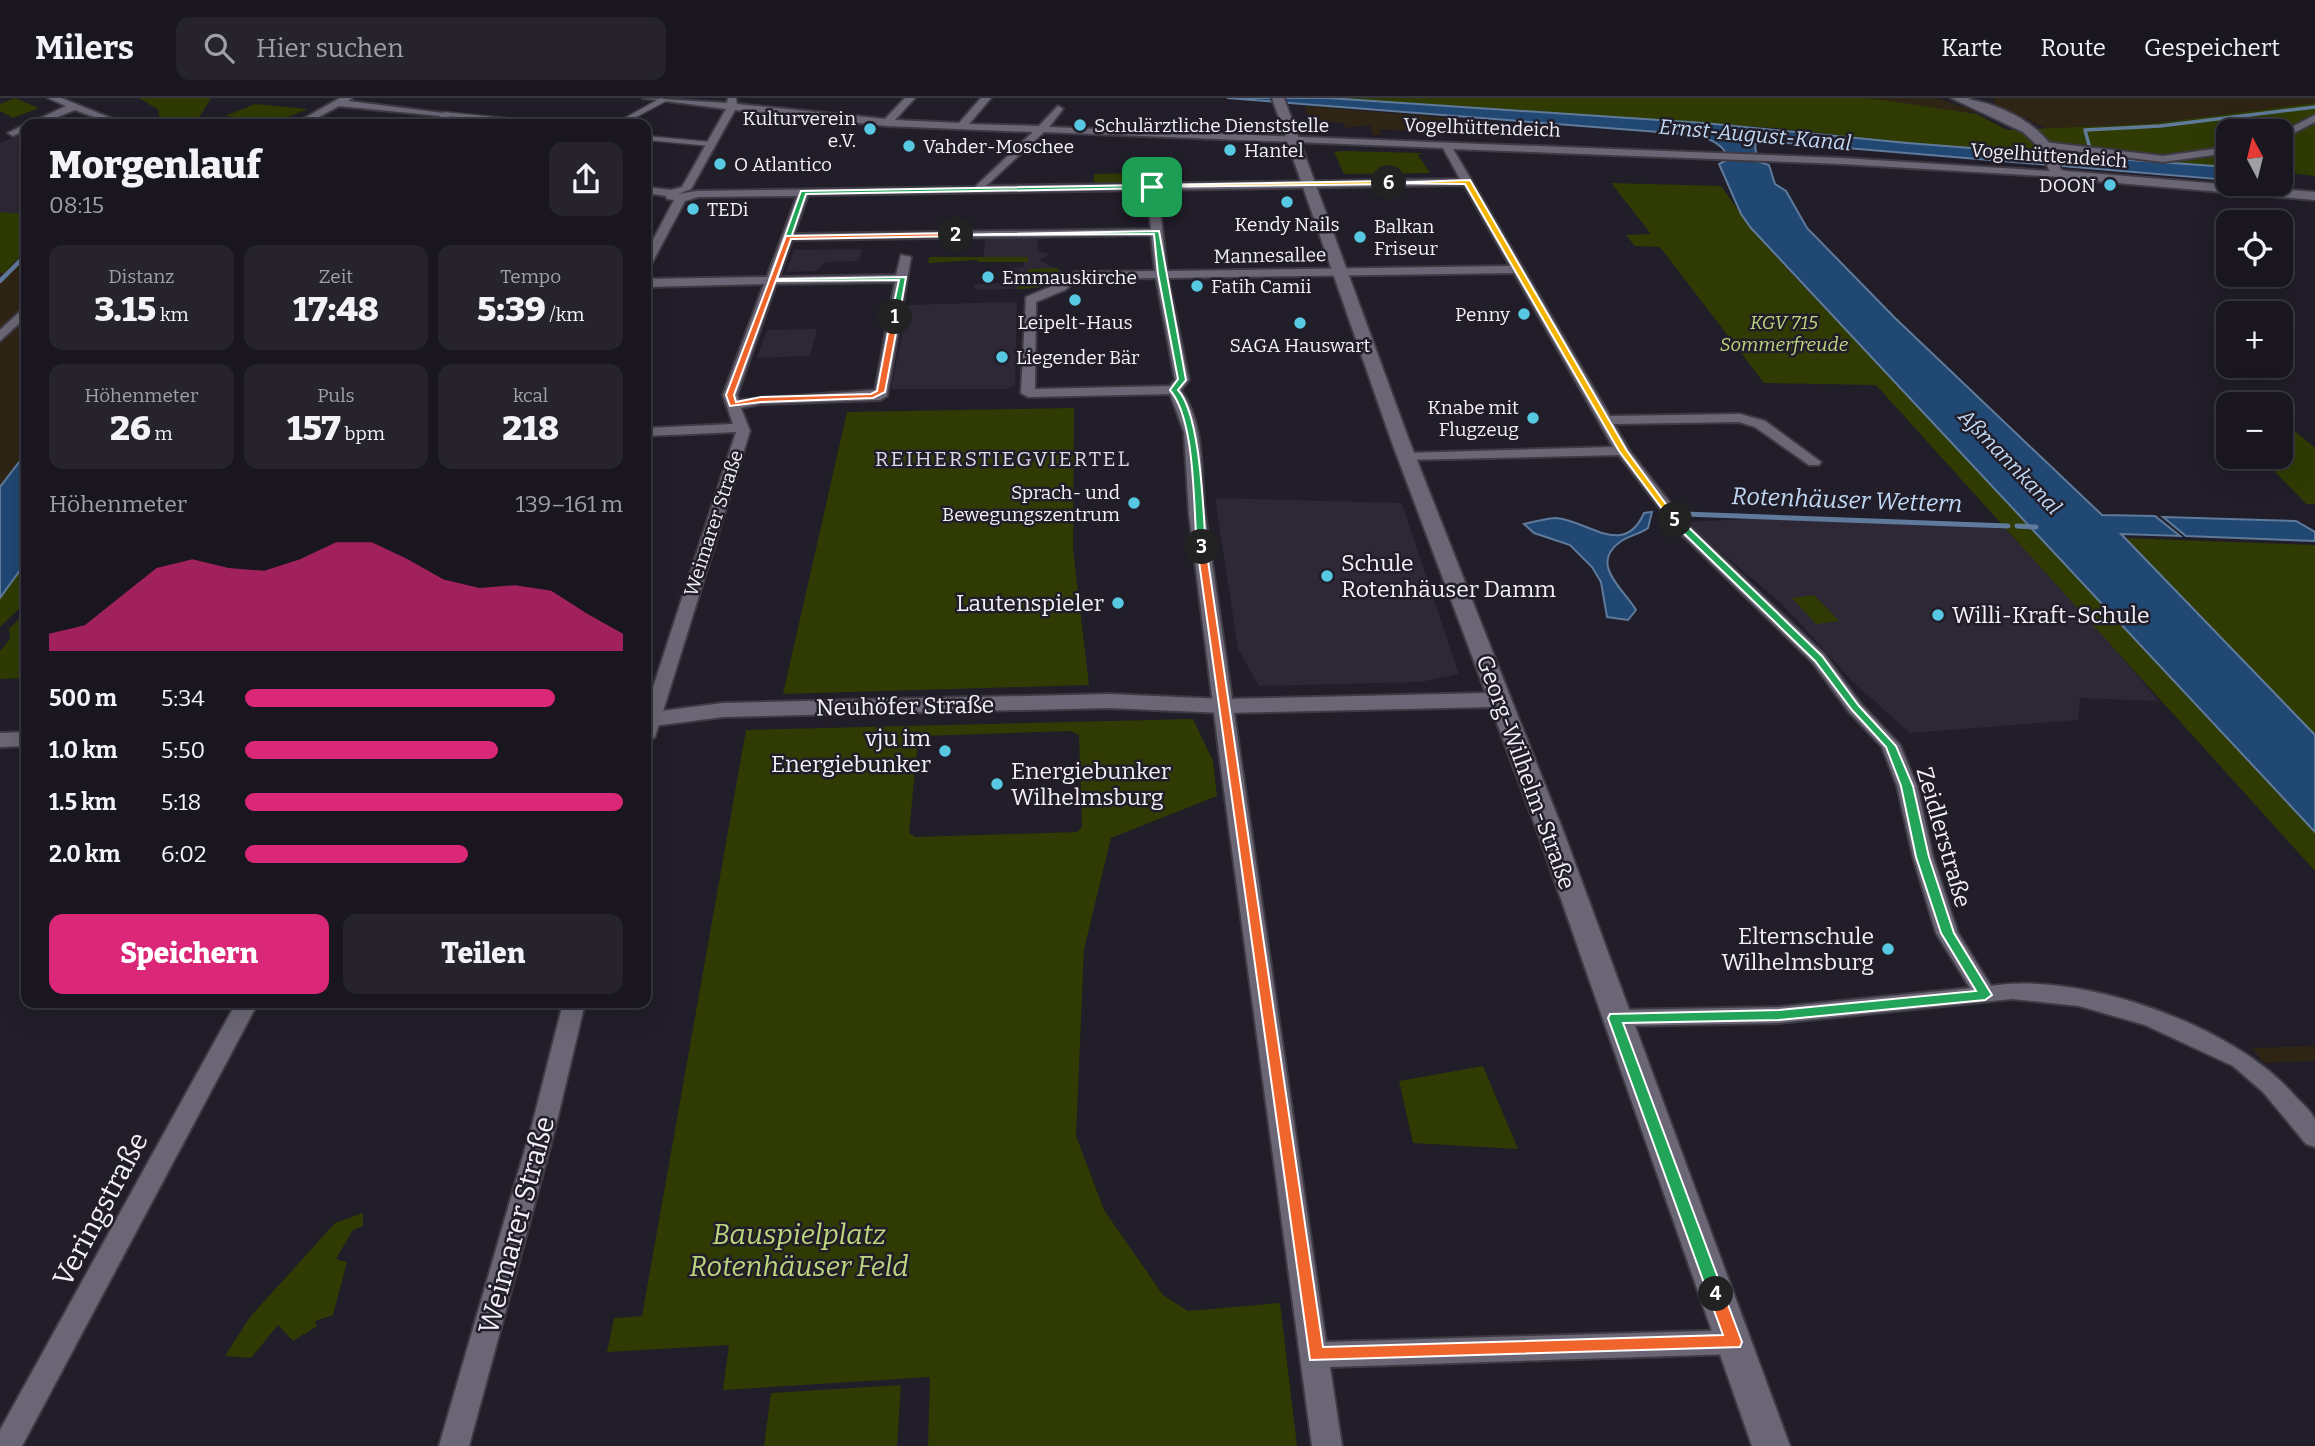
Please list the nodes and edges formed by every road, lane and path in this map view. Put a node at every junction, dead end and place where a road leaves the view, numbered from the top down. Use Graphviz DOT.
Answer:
graph roads {
  1 [pos="53,98"];
  2 [pos="648,98"];
  3 [pos="910,98"];
  4 [pos="986,98"];
  5 [pos="1959,98"];
  6 [pos="1967,98"];
  7 [pos="342,100"];
  8 [pos="664,100"];
  9 [pos="1279,100"];
  10 [pos="732,102"];
  11 [pos="75,106"];
  12 [pos="1058,109"];
  13 [pos="446,114"];
  14 [pos="2315,118"];
  15 [pos="45,119"];
  16 [pos="108,119"];
  17 [pos="312,119"];
  18 [pos="442,119"];
  19 [pos="489,119"];
  20 [pos="628,119"];
  21 [pos="887,123"];
  22 [pos="962,126"];
  23 [pos="21,129"];
  24 [pos="1040,129"];
  25 [pos="2293,130"];
  26 [pos="13,133"];
  27 [pos="651,138"];
  28 [pos="1293,139"];
  29 [pos="711,144"];
  30 [pos="1446,145"];
  31 [pos="2046,148"];
  32 [pos="2216,152"];
  33 [pos="2057,170"];
  34 [pos="1467,182"];
  35 [pos="1309,184"];
  36 [pos="1152,187"];
  37 [pos="980,189"];
  38 [pos="651,191"];
  39 [pos="804,192"];
  40 [pos="684,194"];
  41 [pos="2315,196"];
  42 [pos="1157,232"];
  43 [pos="788,237"];
  44 [pos="651,254"];
  45 [pos="905,257"];
  46 [pos="1518,269"];
  47 [pos="1341,272"];
  48 [pos="1161,274"];
  49 [pos="903,278"];
  50 [pos="772,281"];
  51 [pos="651,283"];
  52 [pos="21,315"];
  53 [pos="0,337"];
  54 [pos="1174,390"];
  55 [pos="733,405"];
  56 [pos="1605,420"];
  57 [pos="742,426"];
  58 [pos="651,432"];
  59 [pos="1623,451"];
  60 [pos="1407,457"];
  61 [pos="1814,462"];
  62 [pos="1501,700"];
  63 [pos="1224,706"];
  64 [pos="651,713"];
  65 [pos="651,725"];
  66 [pos="21,739"];
  67 [pos="0,740"];
  68 [pos="1985,995"];
  69 [pos="244,1008"];
  70 [pos="573,1008"];
  71 [pos="1615,1018"];
  72 [pos="2315,1137"];
  73 [pos="1734,1342"];
  74 [pos="1315,1354"];
  75 [pos="8,1446"];
  76 [pos="454,1446"];
  77 [pos="1327,1446"];
  78 [pos="1771,1446"];
  1 -- 11 [label="street"];
  2 -- 8 [label="street, Vogelhüttendeich"];
  3 -- 21 [label="street"];
  4 -- 22 [label="street"];
  5 -- 6 [label="street"];
  5 -- 31 [label="street"];
  7 -- 13 [label="street"];
  7 -- 17 [label="street"];
  8 -- 10 [label="street, Vogelhüttendeich"];
  8 -- 20 [label="street"];
  9 -- 28 [label="street, Georg-Wilhelm-Straße"];
  10 -- 21 [label="street, Vogelhüttendeich"];
  10 -- 29 [label="street"];
  11 -- 15 [label="street"];
  11 -- 16 [label="street"];
  12 -- 24 [label="street"];
  13 -- 18 [label="street"];
  13 -- 19 [label="street"];
  14 -- 25 [label="street"];
  21 -- 22 [label="street, Vogelhüttendeich"];
  22 -- 24 [label="street, Vogelhüttendeich"];
  23 -- 26 [label="street"];
  24 -- 28 [label="street, Vogelhüttendeich"];
  24 -- 37 [label="street"];
  27 -- 29 [label="street"];
  28 -- 30 [label="street, Vogelhüttendeich"];
  28 -- 35 [label="street, Georg-Wilhelm-Straße"];
  29 -- 40 [label="street"];
  30 -- 33 [label="street, Vogelhüttendeich"];
  30 -- 34 [label="street, Zeidlerstraße"];
  31 -- 32 [label="street"];
  31 -- 33 [label="street"];
  33 -- 41 [label="street, Vogelhüttendeich"];
  34 -- 35 [label="street"];
  34 -- 46 [label="street, Zeidlerstraße"];
  35 -- 36 [label="street"];
  35 -- 47 [label="street, Georg-Wilhelm-Straße"];
  36 -- 37 [label="street"];
  36 -- 42 [label="street"];
  37 -- 39 [label="street"];
  38 -- 40 [label="street"];
  39 -- 40 [label="street"];
  39 -- 43 [label="street"];
  40 -- 44 [label="street"];
  42 -- 43 [label="street"];
  42 -- 48 [label="street"];
  43 -- 50 [label="street"];
  45 -- 49 [label="street"];
  46 -- 47 [label="street, Mannesallee"];
  46 -- 56 [label="street, Zeidlerstraße"];
  47 -- 48 [label="street, Mannesallee"];
  47 -- 60 [label="street, Georg-Wilhelm-Straße"];
  48 -- 54 [label="street"];
  48 -- 54 [label="street, Mannesallee"];
  49 -- 50 [label="street"];
  49 -- 55 [label="street"];
  50 -- 51 [label="street"];
  50 -- 55 [label="street"];
  52 -- 53 [label="street"];
  54 -- 63 [label="street"];
  55 -- 57 [label="street, Weimarer Straße"];
  56 -- 59 [label="street, Zeidlerstraße"];
  56 -- 61 [label="street"];
  57 -- 58 [label="street"];
  57 -- 64 [label="street, Weimarer Straße"];
  59 -- 60 [label="street"];
  59 -- 68 [label="street, Zeidlerstraße"];
  60 -- 62 [label="street, Georg-Wilhelm-Straße"];
  62 -- 63 [label="street, Neuhöfer Straße"];
  62 -- 71 [label="street, Georg-Wilhelm-Straße"];
  63 -- 65 [label="street, Neuhöfer Straße"];
  63 -- 74 [label="street"];
  66 -- 67 [label="street"];
  68 -- 71 [label="street"];
  68 -- 72 [label="street"];
  69 -- 75 [label="street, Veringstraße"];
  70 -- 76 [label="street, Weimarer Straße"];
  71 -- 73 [label="street, Georg-Wilhelm-Straße"];
  73 -- 74 [label="street"];
  73 -- 78 [label="street, Georg-Wilhelm-Straße"];
  74 -- 77 [label="street"];
}
